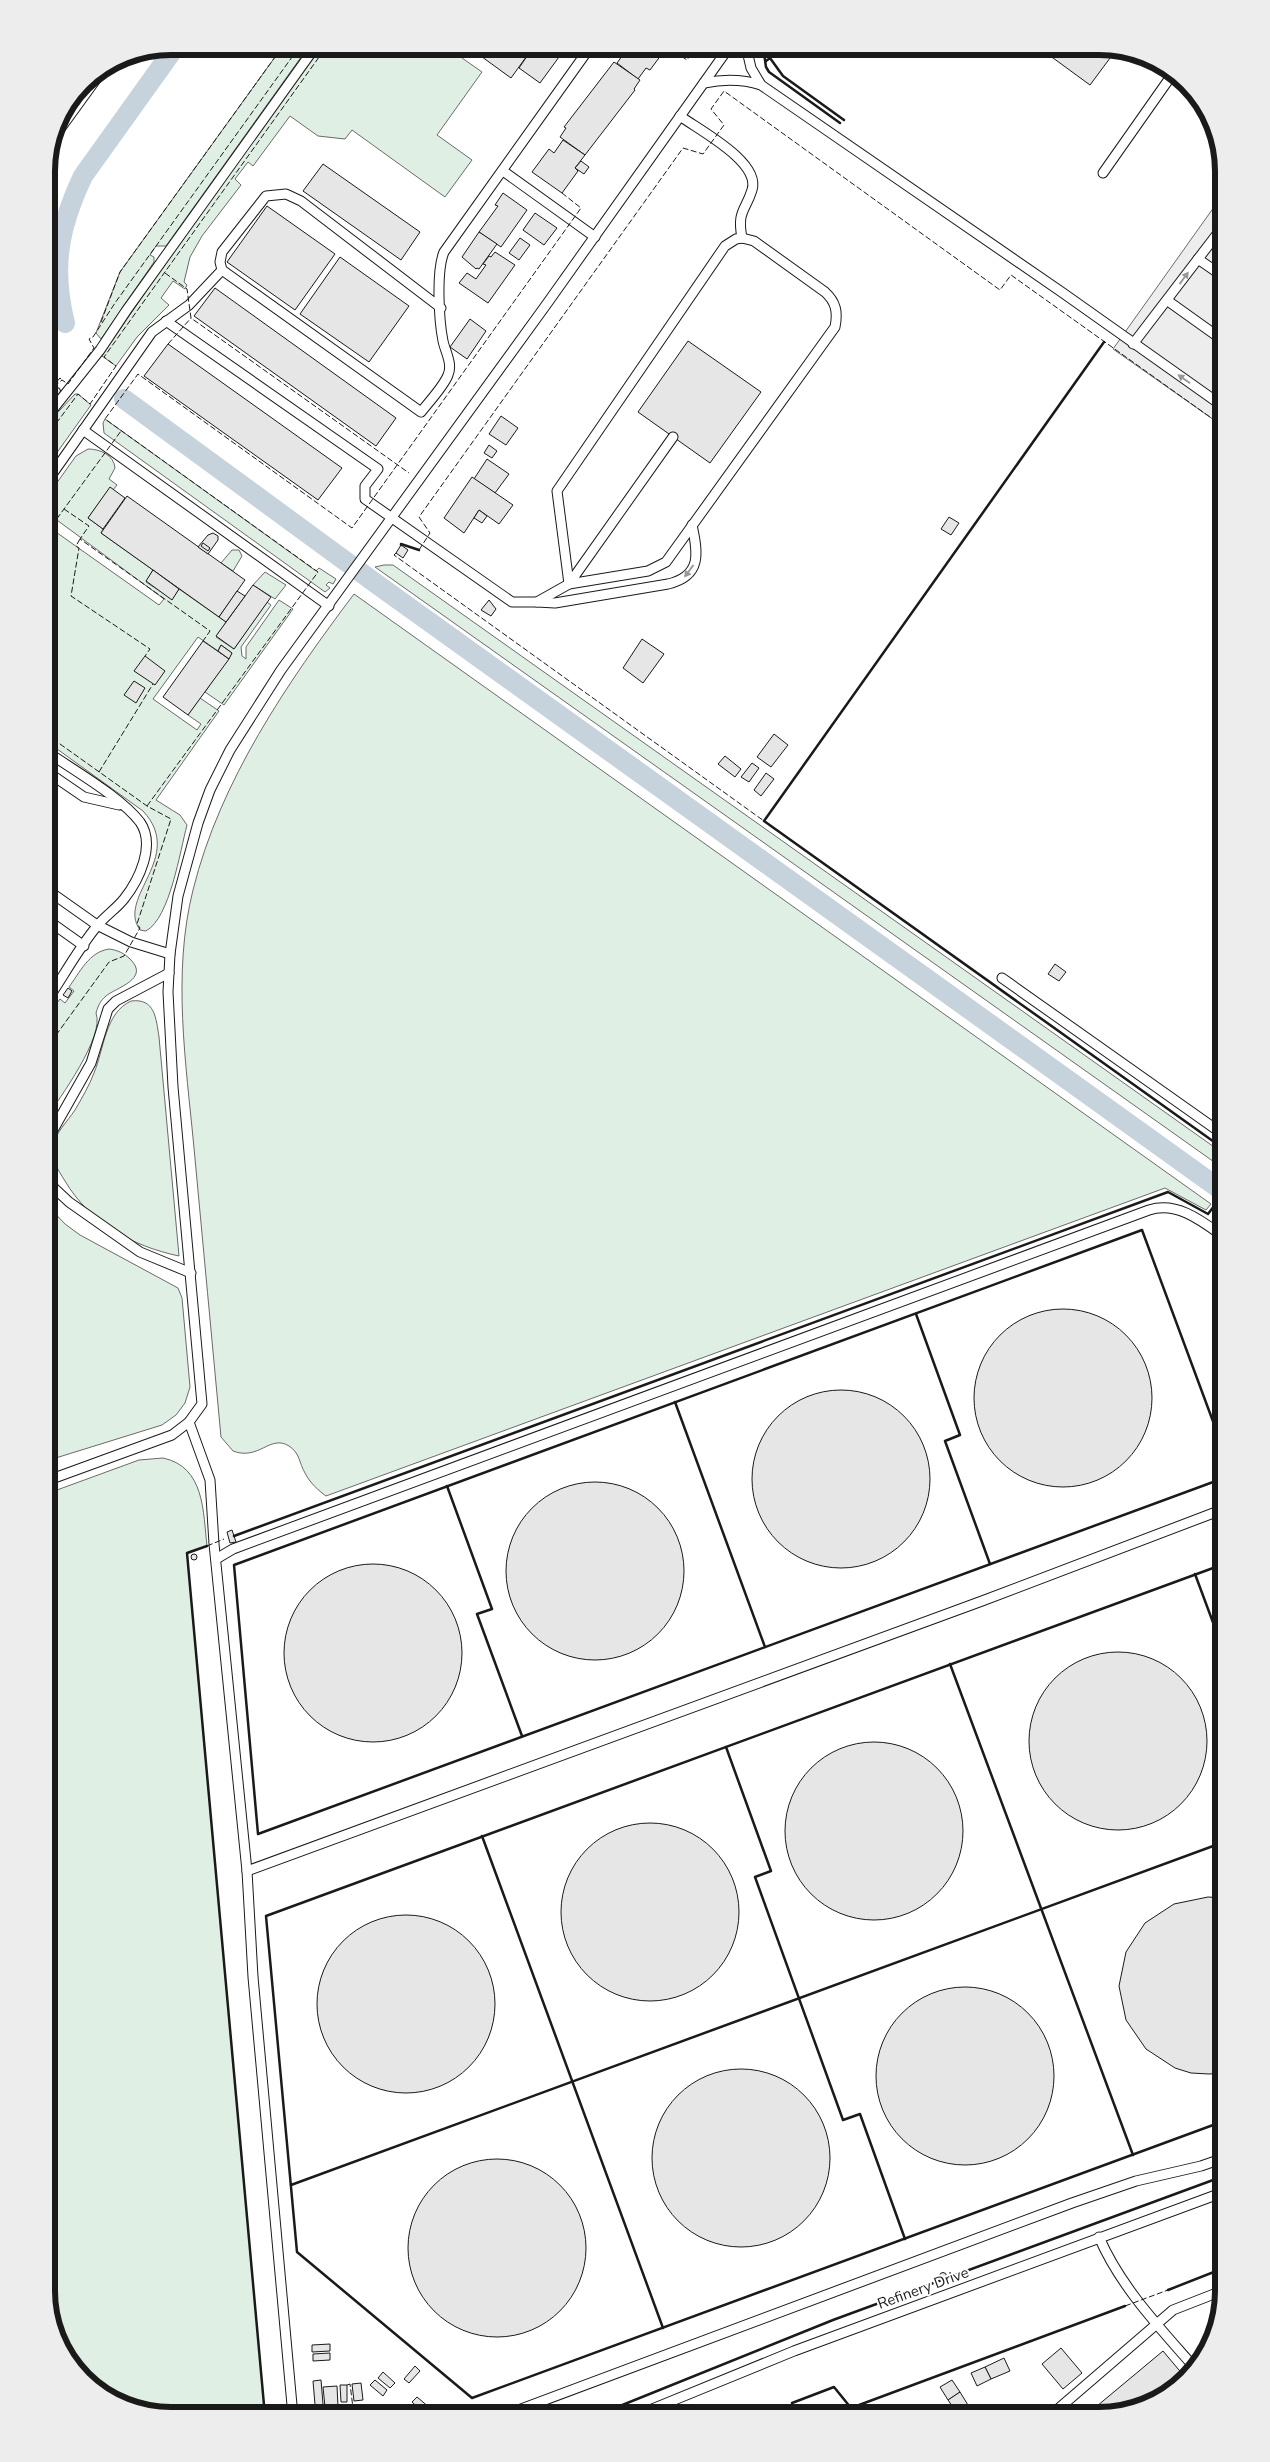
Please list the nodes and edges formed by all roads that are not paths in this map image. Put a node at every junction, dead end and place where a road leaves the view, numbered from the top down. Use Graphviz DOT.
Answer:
graph roads {
  1 [pos="310,55"];
  2 [pos="585,55"];
  3 [pos="724,55"];
  4 [pos="748,55"];
  5 [pos="1169,79"];
  6 [pos="704,83"];
  7 [pos="761,86"];
  8 [pos="680,116"];
  9 [pos="503,170"];
  10 [pos="1103,173"];
  11 [pos="595,237"];
  12 [pos="1215,237"];
  13 [pos="742,238"];
  14 [pos="1198,259"];
  15 [pos="222,270"];
  16 [pos="1215,271"];
  17 [pos="1168,301"];
  18 [pos="441,308"];
  19 [pos="166,321"];
  20 [pos="1215,335"];
  21 [pos="1133,344"];
  22 [pos="1215,401"];
  23 [pos="55,408"];
  24 [pos="83,430"];
  25 [pos="673,437"];
  26 [pos="55,469"];
  27 [pos="392,519"];
  28 [pos="692,525"];
  29 [pos="570,584"];
  30 [pos="537,602"];
  31 [pos="330,606"];
  32 [pos="55,757"];
  33 [pos="55,777"];
  34 [pos="124,806"];
  35 [pos="55,895"];
  36 [pos="55,925"];
  37 [pos="97,925"];
  38 [pos="84,946"];
  39 [pos="170,954"];
  40 [pos="169,973"];
  41 [pos="1002,978"];
  42 [pos="55,989"];
  43 [pos="55,1127"];
  44 [pos="1215,1129"];
  45 [pos="55,1189"];
  46 [pos="1215,1230"];
  47 [pos="191,1273"];
  48 [pos="189,1422"];
  49 [pos="55,1478"];
  50 [pos="1215,1512"];
  51 [pos="216,1559"];
  52 [pos="247,1871"];
  53 [pos="1215,2161"];
  54 [pos="1215,2195"];
  55 [pos="1099,2237"];
  56 [pos="1215,2294"];
  57 [pos="1156,2324"];
  58 [pos="1190,2362"];
  59 [pos="292,2407"];
  60 [pos="526,2407"];
  61 [pos="657,2407"];
  62 [pos="1060,2407"];
  1 -- 23 [label="lane"];
  2 -- 9 [label="lane"];
  3 -- 6 [label="lane"];
  4 -- 7 [label="lane"];
  5 -- 10 [label="lane"];
  6 -- 7 [label="lane"];
  6 -- 8 [label="lane"];
  7 -- 21 [label="lane"];
  8 -- 11 [label="lane"];
  8 -- 13 [label="lane"];
  9 -- 11 [label="lane"];
  9 -- 18 [label="lane"];
  11 -- 27 [label="lane"];
  12 -- 14 [label="lane"];
  13 -- 28 [label="lane"];
  13 -- 29 [label="lane"];
  14 -- 16 [label="lane"];
  17 -- 14 [label="lane, one-way"];
  15 -- 18 [label="lane"];
  15 -- 18 [label="lane"];
  15 -- 19 [label="lane"];
  17 -- 20 [label="lane"];
  17 -- 21 [label="lane"];
  19 -- 24 [label="lane"];
  19 -- 27 [label="lane"];
  22 -- 21 [label="lane, one-way"];
  24 -- 26 [label="lane"];
  24 -- 31 [label="lane"];
  25 -- 29 [label="lane"];
  27 -- 30 [label="lane"];
  27 -- 31 [label="lane"];
  28 -- 29 [label="lane"];
  28 -- 30 [label="lane, one-way"];
  29 -- 30 [label="lane"];
  31 -- 39 [label="lane"];
  32 -- 34 [label="lane"];
  33 -- 34 [label="lane"];
  34 -- 37 [label="lane"];
  35 -- 37 [label="lane"];
  36 -- 38 [label="lane"];
  37 -- 38 [label="lane"];
  37 -- 39 [label="lane"];
  38 -- 42 [label="lane"];
  39 -- 40 [label="lane"];
  40 -- 43 [label="lane"];
  40 -- 47 [label="lane"];
  41 -- 44 [label="lane"];
  45 -- 47 [label="lane"];
  46 -- 51 [label="lane"];
  47 -- 48 [label="lane"];
  48 -- 49 [label="lane"];
  48 -- 51 [label="lane"];
  50 -- 52 [label="lane"];
  51 -- 52 [label="lane"];
  52 -- 59 [label="lane"];
  53 -- 60 [label="lane"];
  54 -- 55 [label="lane, Refinery Drive"];
  55 -- 57 [label="lane"];
  55 -- 61 [label="lane, Refinery Drive"];
  56 -- 57 [label="lane"];
  57 -- 58 [label="lane"];
  57 -- 62 [label="lane"];
}
